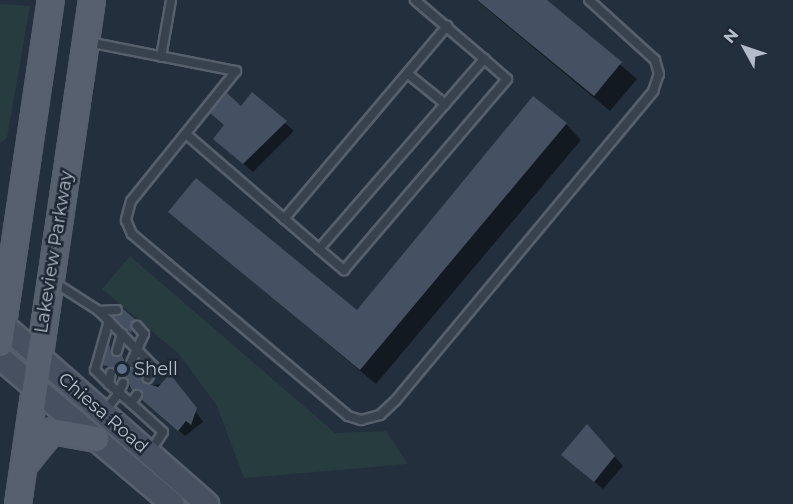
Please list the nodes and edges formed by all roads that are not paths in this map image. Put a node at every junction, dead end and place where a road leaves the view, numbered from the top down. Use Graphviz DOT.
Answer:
graph roads {
  1 [pos="51,0"];
  2 [pos="92,0"];
  3 [pos="171,0"];
  4 [pos="415,0"];
  5 [pos="589,0"];
  6 [pos="447,26"];
  7 [pos="86,41"];
  8 [pos="161,57"];
  9 [pos="484,59"];
  10 [pos="408,74"];
  11 [pos="445,104"];
  12 [pos="186,134"];
  13 [pos="18,215"];
  14 [pos="284,219"];
  15 [pos="0,243"];
  16 [pos="319,249"];
  17 [pos="50,279"];
  18 [pos="117,310"];
  19 [pos="99,311"];
  20 [pos="109,321"];
  21 [pos="137,326"];
  22 [pos="1,331"];
  23 [pos="122,334"];
  24 [pos="137,349"];
  25 [pos="117,351"];
  26 [pos="39,357"];
  27 [pos="0,358"];
  28 [pos="131,363"];
  29 [pos="111,372"];
  30 [pos="148,378"];
  31 [pos="123,383"];
  32 [pos="109,384"];
  33 [pos="33,387"];
  34 [pos="119,393"];
  35 [pos="137,395"];
  36 [pos="131,403"];
  37 [pos="103,413"];
  38 [pos="96,439"];
  39 [pos="149,453"];
  40 [pos="22,470"];
  41 [pos="18,504"];
  42 [pos="173,504"];
  43 [pos="207,504"];
  1 -- 13 [label="main road"];
  2 -- 7 [label="main road, Lakeview Parkway"];
  3 -- 8 [label="lane"];
  4 -- 6 [label="lane"];
  5 -- 12 [label="lane"];
  6 -- 9 [label="lane"];
  6 -- 10 [label="lane"];
  7 -- 8 [label="lane"];
  7 -- 17 [label="main road, Lakeview Parkway"];
  8 -- 12 [label="lane"];
  9 -- 11 [label="lane"];
  9 -- 16 [label="lane"];
  10 -- 11 [label="lane"];
  10 -- 14 [label="lane"];
  11 -- 16 [label="lane"];
  12 -- 14 [label="lane"];
  13 -- 15 [label="main road"];
  13 -- 22 [label="main road"];
  14 -- 16 [label="lane"];
  17 -- 19 [label="lane"];
  17 -- 26 [label="main road, Lakeview Parkway"];
  18 -- 19 [label="lane"];
  19 -- 20 [label="lane"];
  20 -- 23 [label="lane"];
  20 -- 32 [label="lane"];
  21 -- 24 [label="lane"];
  22 -- 26 [label="main road, Chiesa Road"];
  23 -- 24 [label="lane"];
  23 -- 25 [label="lane"];
  24 -- 28 [label="lane"];
  24 -- 30 [label="lane"];
  26 -- 33 [label="main road, Lakeview Parkway"];
  26 -- 37 [label="main road, Chiesa Road"];
  27 -- 33 [label="main road, Chiesa Road"];
  29 -- 32 [label="lane"];
  31 -- 34 [label="lane"];
  32 -- 34 [label="lane"];
  33 -- 38 [label="main road, Chiesa Road"];
  33 -- 40 [label="main road, Lakeview Parkway"];
  34 -- 36 [label="lane"];
  34 -- 37 [label="lane"];
  35 -- 36 [label="lane"];
  36 -- 39 [label="lane"];
  37 -- 39 [label="main road, Chiesa Road"];
  38 -- 40 [label="main road"];
  38 -- 42 [label="main road, Chiesa Road"];
  39 -- 43 [label="main road, Chiesa Road"];
  40 -- 41 [label="main road, Lakeview Parkway"];
}
